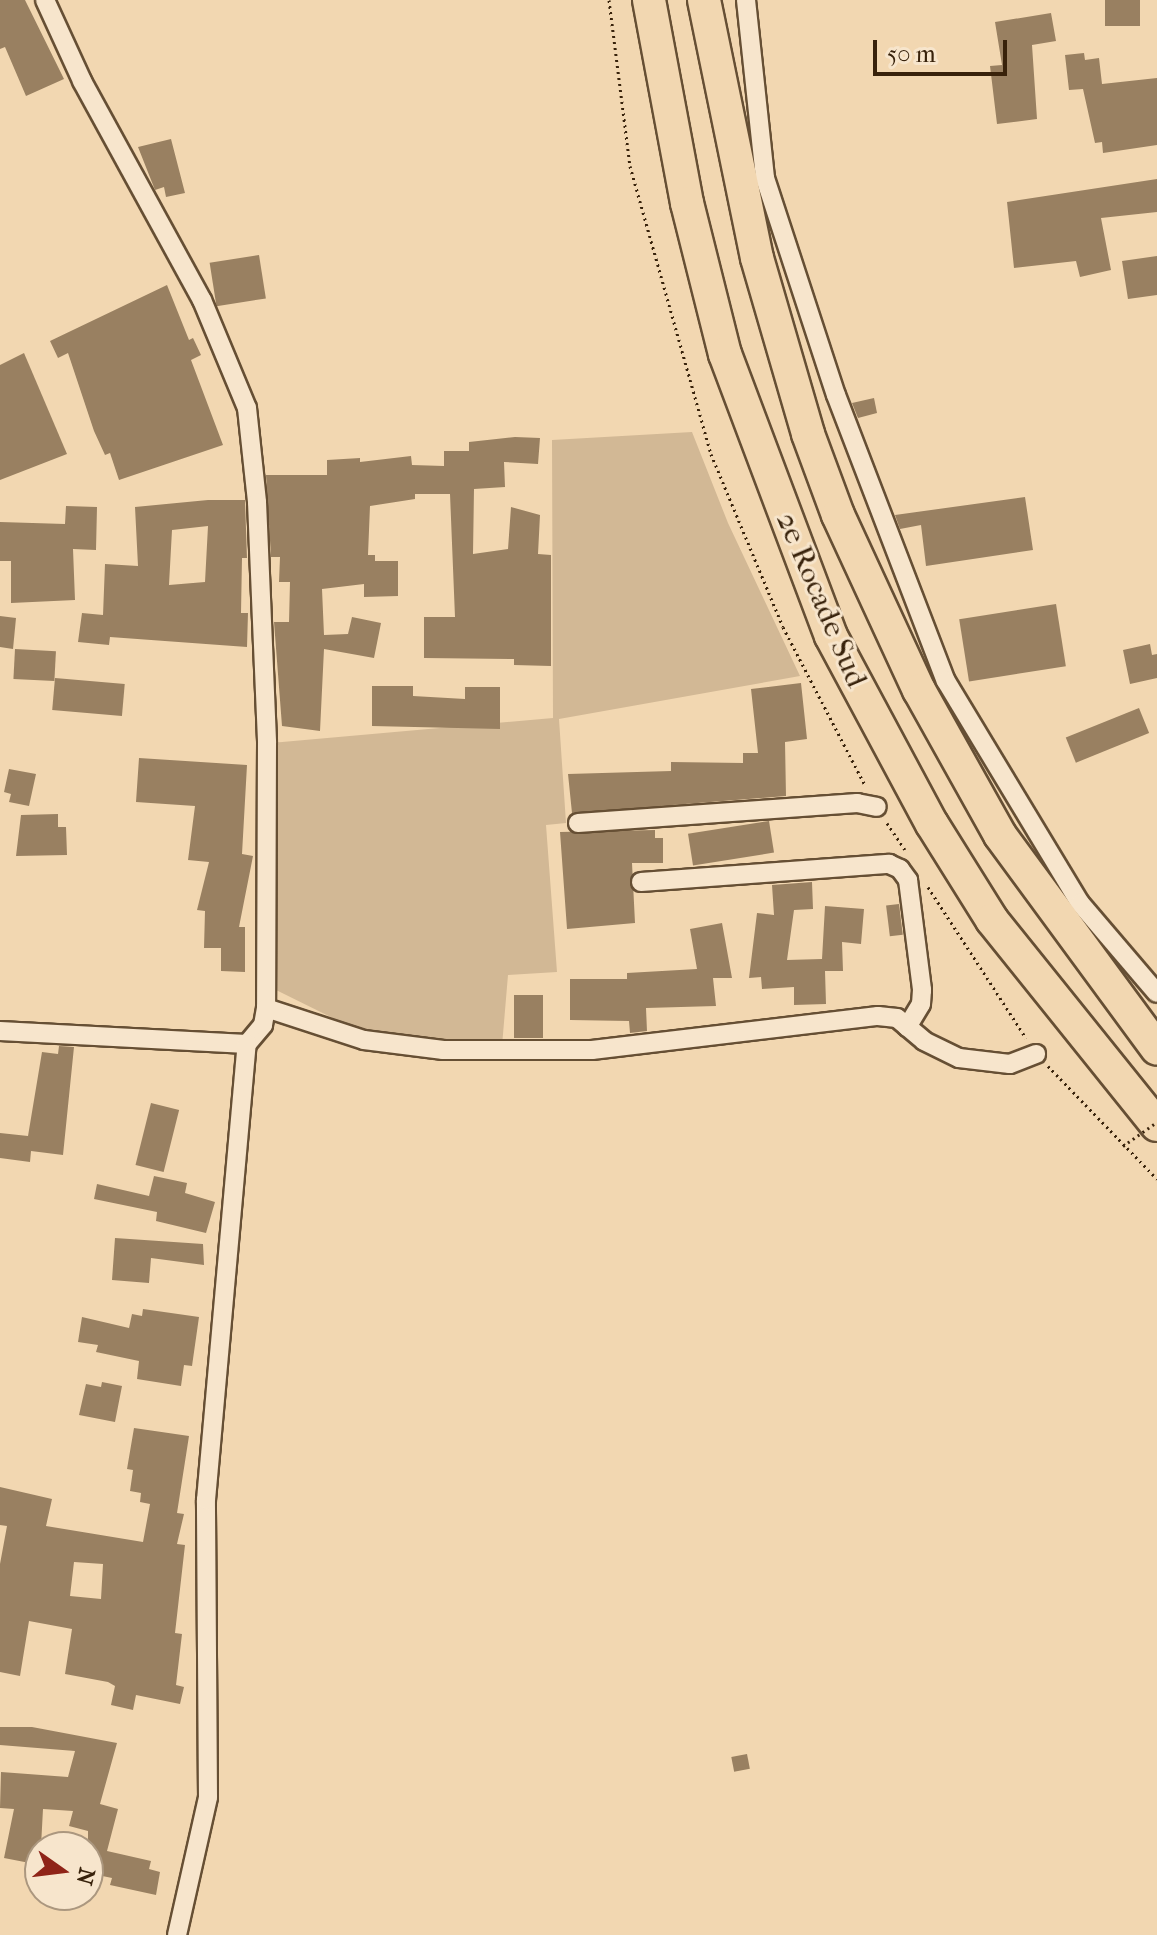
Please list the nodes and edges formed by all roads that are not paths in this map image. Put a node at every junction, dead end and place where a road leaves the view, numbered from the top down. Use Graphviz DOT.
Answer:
graph roads {
  1 [pos="45,0"];
  2 [pos="649,0"];
  3 [pos="704,0"];
  4 [pos="746,0"];
  5 [pos="877,807"];
  6 [pos="578,823"];
  7 [pos="641,882"];
  8 [pos="1157,993"];
  9 [pos="266,1008"];
  10 [pos="907,1027"];
  11 [pos="0,1031"];
  12 [pos="247,1044"];
  13 [pos="1157,1049"];
  14 [pos="1036,1054"];
  15 [pos="1157,1124"];
  16 [pos="177,1935"];
  1 -- 9 [label="street"];
  2 -- 15 [label="highway, 2e Rocade Sud"];
  3 -- 13 [label="highway, 2e Rocade Sud"];
  4 -- 8 [label="street"];
  5 -- 6 [label="street"];
  7 -- 10 [label="street"];
  9 -- 10 [label="street"];
  9 -- 12 [label="street"];
  10 -- 14 [label="street"];
  11 -- 12 [label="street"];
  12 -- 16 [label="street"];
}
